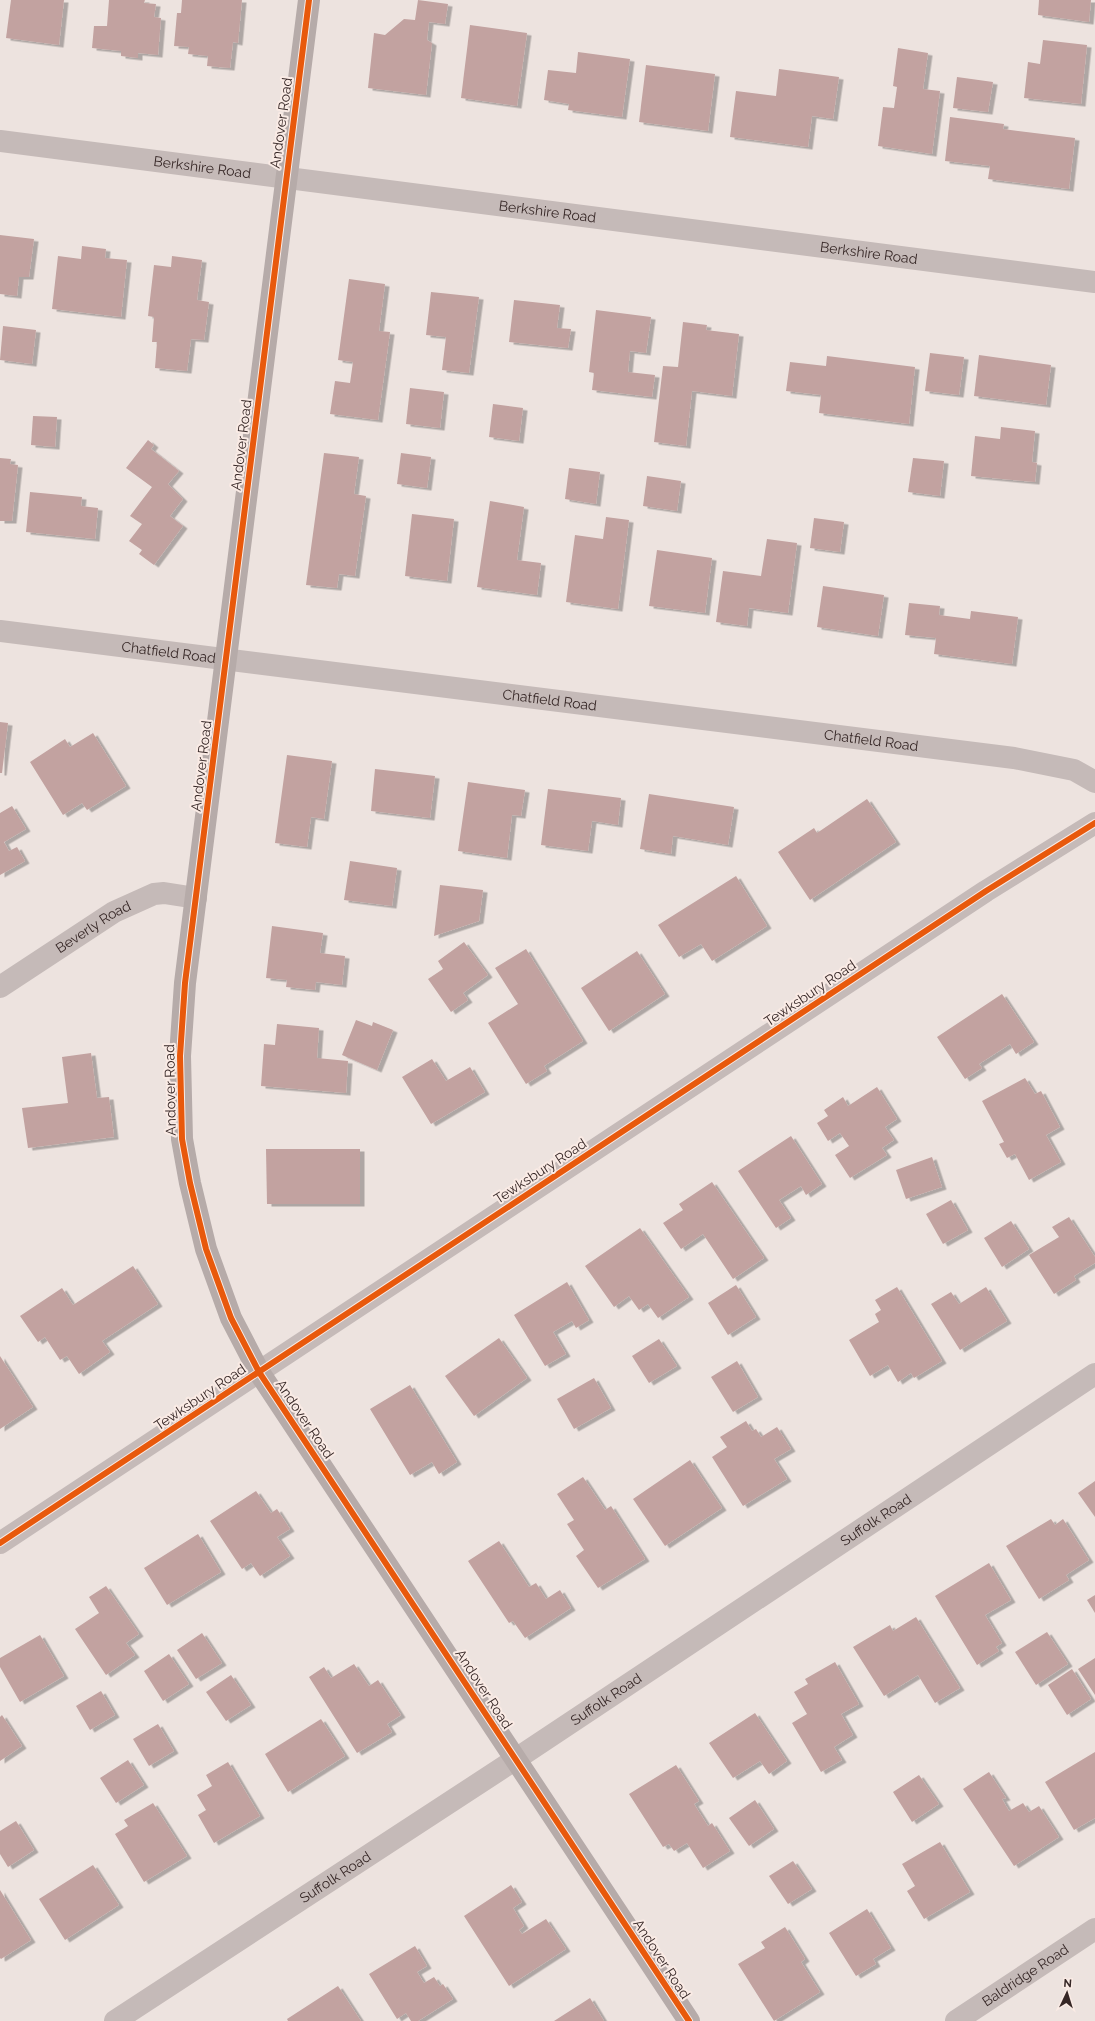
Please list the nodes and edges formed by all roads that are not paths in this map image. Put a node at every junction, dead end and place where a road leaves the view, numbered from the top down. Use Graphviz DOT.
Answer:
graph roads {
  1 [pos="309,0"];
  2 [pos="0,141"];
  3 [pos="286,178"];
  4 [pos="1095,282"];
  5 [pos="0,631"];
  6 [pos="227,659"];
  7 [pos="1095,782"];
  8 [pos="1095,823"];
  9 [pos="196,898"];
  10 [pos="0,987"];
  11 [pos="259,1372"];
  12 [pos="1095,1374"];
  13 [pos="0,1543"];
  14 [pos="516,1760"];
  15 [pos="1095,1929"];
  16 [pos="115,2021"];
  17 [pos="689,2021"];
  18 [pos="956,2021"];
  1 -- 3 [label="street, Andover Road"];
  2 -- 3 [label="street, Berkshire Road"];
  3 -- 4 [label="street, Berkshire Road"];
  3 -- 6 [label="street, Andover Road"];
  5 -- 6 [label="street, Chatfield Road"];
  6 -- 7 [label="street, Chatfield Road"];
  6 -- 9 [label="street, Andover Road"];
  8 -- 11 [label="street, Tewksbury Road"];
  9 -- 10 [label="street, Beverly Road"];
  9 -- 11 [label="street, Andover Road"];
  11 -- 13 [label="street, Tewksbury Road"];
  11 -- 14 [label="street, Andover Road"];
  12 -- 14 [label="street, Suffolk Road"];
  14 -- 16 [label="street, Suffolk Road"];
  14 -- 17 [label="street, Andover Road"];
  15 -- 18 [label="street, Baldridge Road"];
}
